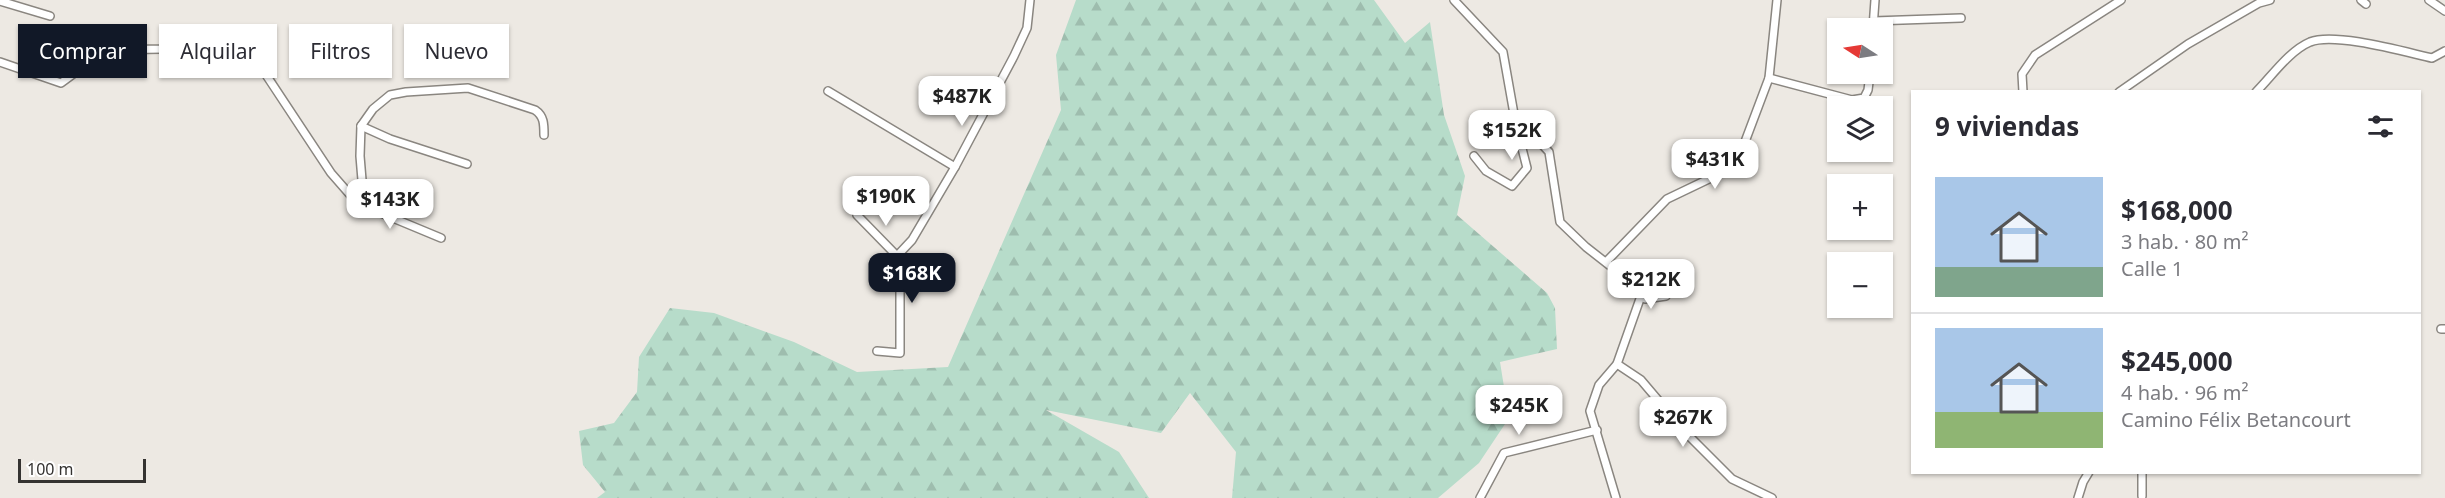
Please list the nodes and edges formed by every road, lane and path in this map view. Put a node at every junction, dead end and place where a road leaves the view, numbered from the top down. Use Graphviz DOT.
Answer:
graph roads {
  1 [pos="1454,0"];
  2 [pos="1778,0"];
  3 [pos="1875,0"];
  4 [pos="2121,0"];
  5 [pos="2270,0"];
  6 [pos="2429,0"];
  7 [pos="0,1"];
  8 [pos="1028,1"];
  9 [pos="2445,11"];
  10 [pos="50,16"];
  11 [pos="1874,18"];
  12 [pos="1961,18"];
  13 [pos="1893,23"];
  14 [pos="2445,51"];
  15 [pos="0,62"];
  16 [pos="1769,78"];
  17 [pos="1869,84"];
  18 [pos="2023,90"];
  19 [pos="2123,90"];
  20 [pos="2258,90"];
  21 [pos="828,91"];
  22 [pos="1514,114"];
  23 [pos="361,126"];
  24 [pos="544,135"];
  25 [pos="1474,156"];
  26 [pos="467,164"];
  27 [pos="955,167"];
  28 [pos="352,197"];
  29 [pos="856,215"];
  30 [pos="441,238"];
  31 [pos="897,256"];
  32 [pos="1606,262"];
  33 [pos="1641,296"];
  34 [pos="1666,296"];
  35 [pos="877,351"];
  36 [pos="1617,364"];
  37 [pos="1597,430"];
  38 [pos="2088,474"];
  39 [pos="2142,474"];
  40 [pos="2142,496"];
  41 [pos="1480,498"];
  42 [pos="1616,498"];
  43 [pos="1772,498"];
  44 [pos="2078,498"];
  1 -- 22 [label="street"];
  2 -- 16 [label="street"];
  3 -- 11 [label="street"];
  4 -- 18 [label="street"];
  5 -- 19 [label="street"];
  6 -- 9 [label="street"];
  7 -- 10 [label="street"];
  8 -- 27 [label="street"];
  12 -- 13 [label="street"];
  14 -- 20 [label="street"];
  15 -- 28 [label="street"];
  16 -- 17 [label="street"];
  16 -- 32 [label="street"];
  21 -- 27 [label="street"];
  22 -- 25 [label="street"];
  22 -- 32 [label="street"];
  23 -- 24 [label="street"];
  23 -- 26 [label="street"];
  23 -- 28 [label="street"];
  27 -- 31 [label="street"];
  28 -- 30 [label="street"];
  29 -- 31 [label="street"];
  31 -- 35 [label="street"];
  32 -- 33 [label="street"];
  33 -- 34 [label="street"];
  33 -- 36 [label="street"];
  36 -- 37 [label="street"];
  36 -- 43 [label="street"];
  37 -- 41 [label="street"];
  37 -- 42 [label="street"];
  38 -- 44 [label="street"];
  39 -- 40 [label="street"];
}
